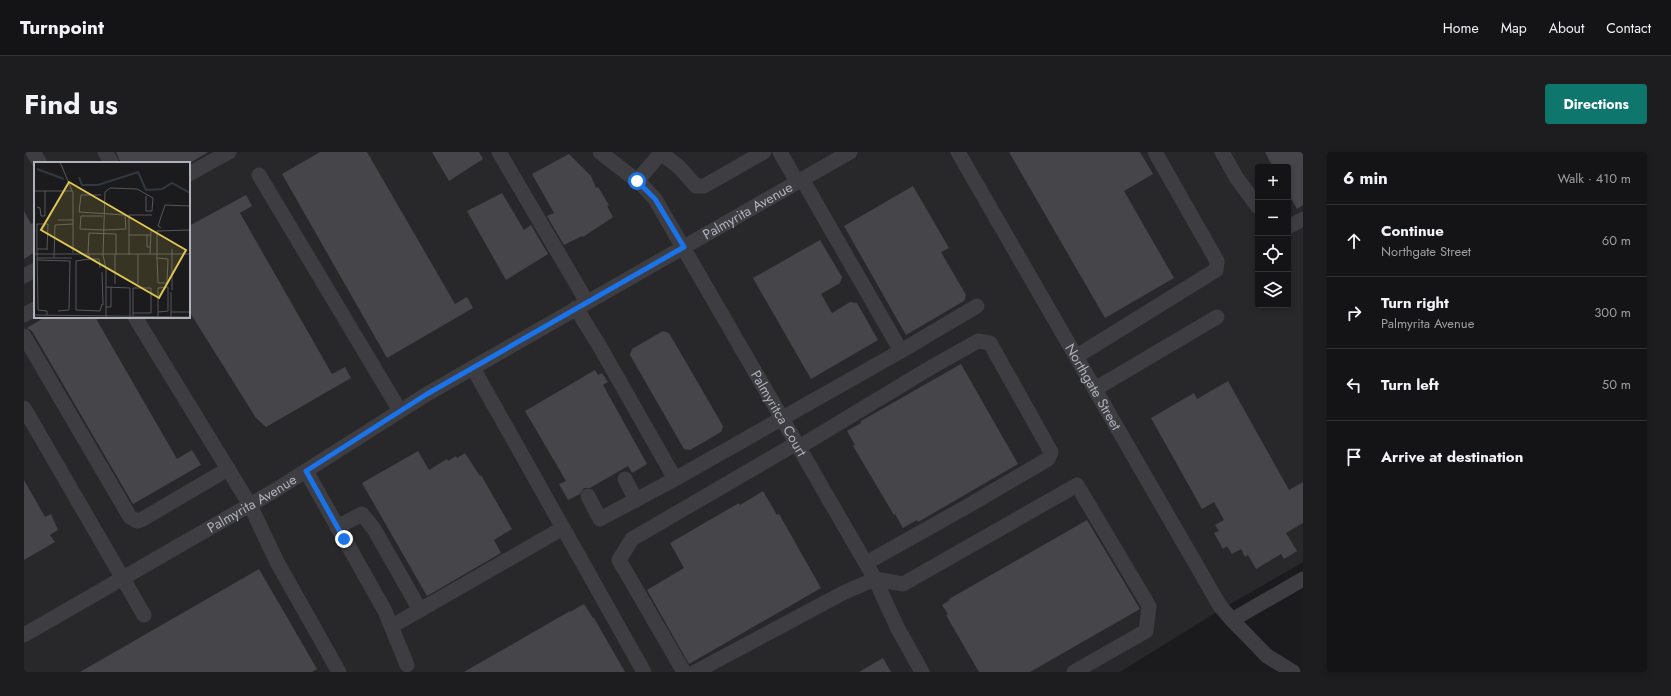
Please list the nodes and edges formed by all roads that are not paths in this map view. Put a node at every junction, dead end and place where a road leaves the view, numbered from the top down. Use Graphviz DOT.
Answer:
graph roads {
  1 [pos="33,152"];
  2 [pos="105,152"];
  3 [pos="229,152"];
  4 [pos="499,152"];
  5 [pos="600,152"];
  6 [pos="661,152"];
  7 [pos="764,152"];
  8 [pos="780,152"];
  9 [pos="850,152"];
  10 [pos="958,152"];
  11 [pos="1155,152"];
  12 [pos="1222,152"];
  13 [pos="39,162"];
  14 [pos="111,162"];
  15 [pos="190,173"];
  16 [pos="259,175"];
  17 [pos="799,180"];
  18 [pos="637,181"];
  19 [pos="1255,203"];
  20 [pos="1303,219"];
  21 [pos="1291,225"];
  22 [pos="684,247"];
  23 [pos="34,271"];
  24 [pos="24,276"];
  25 [pos="582,305"];
  26 [pos="977,306"];
  27 [pos="34,309"];
  28 [pos="24,315"];
  29 [pos="1217,317"];
  30 [pos="135,318"];
  31 [pos="24,336"];
  32 [pos="901,351"];
  33 [pos="1077,356"];
  34 [pos="473,368"];
  35 [pos="1096,388"];
  36 [pos="24,408"];
  37 [pos="400,411"];
  38 [pos="783,419"];
  39 [pos="798,445"];
  40 [pos="228,469"];
  41 [pos="306,471"];
  42 [pos="625,479"];
  43 [pos="675,479"];
  44 [pos="588,496"];
  45 [pos="636,500"];
  46 [pos="250,505"];
  47 [pos="337,527"];
  48 [pos="564,528"];
  49 [pos="866,563"];
  50 [pos="123,579"];
  51 [pos="875,579"];
  52 [pos="1303,579"];
  53 [pos="420,610"];
  54 [pos="144,615"];
  55 [pos="1232,620"];
  56 [pos="392,626"];
  57 [pos="24,635"];
  58 [pos="407,666"];
  59 [pos="339,672"];
  60 [pos="644,672"];
  61 [pos="684,672"];
  62 [pos="695,672"];
  63 [pos="922,672"];
  64 [pos="1074,672"];
  65 [pos="1293,672"];
  1 -- 13 [label="street"];
  2 -- 14 [label="street"];
  3 -- 15 [label="street"];
  4 -- 25 [label="street"];
  5 -- 18 [label="street"];
  6 -- 7 [label="street"];
  6 -- 18 [label="street"];
  8 -- 17 [label="street"];
  9 -- 17 [label="street, Palmyrita Avenue"];
  10 -- 33 [label="street, Northgate Street"];
  11 -- 33 [label="street"];
  12 -- 19 [label="street"];
  16 -- 37 [label="street"];
  17 -- 22 [label="street, Palmyrita Avenue"];
  17 -- 32 [label="street"];
  18 -- 22 [label="street"];
  20 -- 21 [label="street"];
  22 -- 25 [label="street, Palmyrita Avenue"];
  22 -- 38 [label="street, Palmyritca Court"];
  23 -- 24 [label="street"];
  25 -- 34 [label="street, Palmyrita Avenue"];
  25 -- 43 [label="street"];
  26 -- 32 [label="street"];
  27 -- 28 [label="street"];
  29 -- 35 [label="street"];
  30 -- 40 [label="street"];
  31 -- 40 [label="street"];
  32 -- 38 [label="street"];
  33 -- 35 [label="street, Northgate Street"];
  34 -- 37 [label="street, Palmyrita Avenue"];
  34 -- 48 [label="street"];
  35 -- 55 [label="street, Northgate Street"];
  36 -- 50 [label="street"];
  37 -- 41 [label="street, Palmyrita Avenue"];
  38 -- 39 [label="street, Palmyritca Court"];
  38 -- 43 [label="street"];
  39 -- 49 [label="street, Palmyritca Court"];
  39 -- 49 [label="street"];
  39 -- 61 [label="street"];
  40 -- 46 [label="street"];
  41 -- 46 [label="street, Palmyrita Avenue"];
  41 -- 47 [label="street"];
  42 -- 45 [label="street"];
  43 -- 45 [label="street"];
  44 -- 45 [label="street"];
  46 -- 50 [label="street, Palmyrita Avenue"];
  46 -- 59 [label="street"];
  47 -- 53 [label="street"];
  47 -- 56 [label="street"];
  48 -- 53 [label="street"];
  48 -- 60 [label="street"];
  49 -- 51 [label="street, Palmyritca Court"];
  50 -- 54 [label="street"];
  50 -- 57 [label="street, Palmyrita Avenue"];
  51 -- 62 [label="street"];
  51 -- 63 [label="street, Palmyritca Court"];
  51 -- 64 [label="street"];
  52 -- 55 [label="street"];
  53 -- 56 [label="street"];
  55 -- 65 [label="street, Northgate Street"];
  56 -- 58 [label="street"];
}
